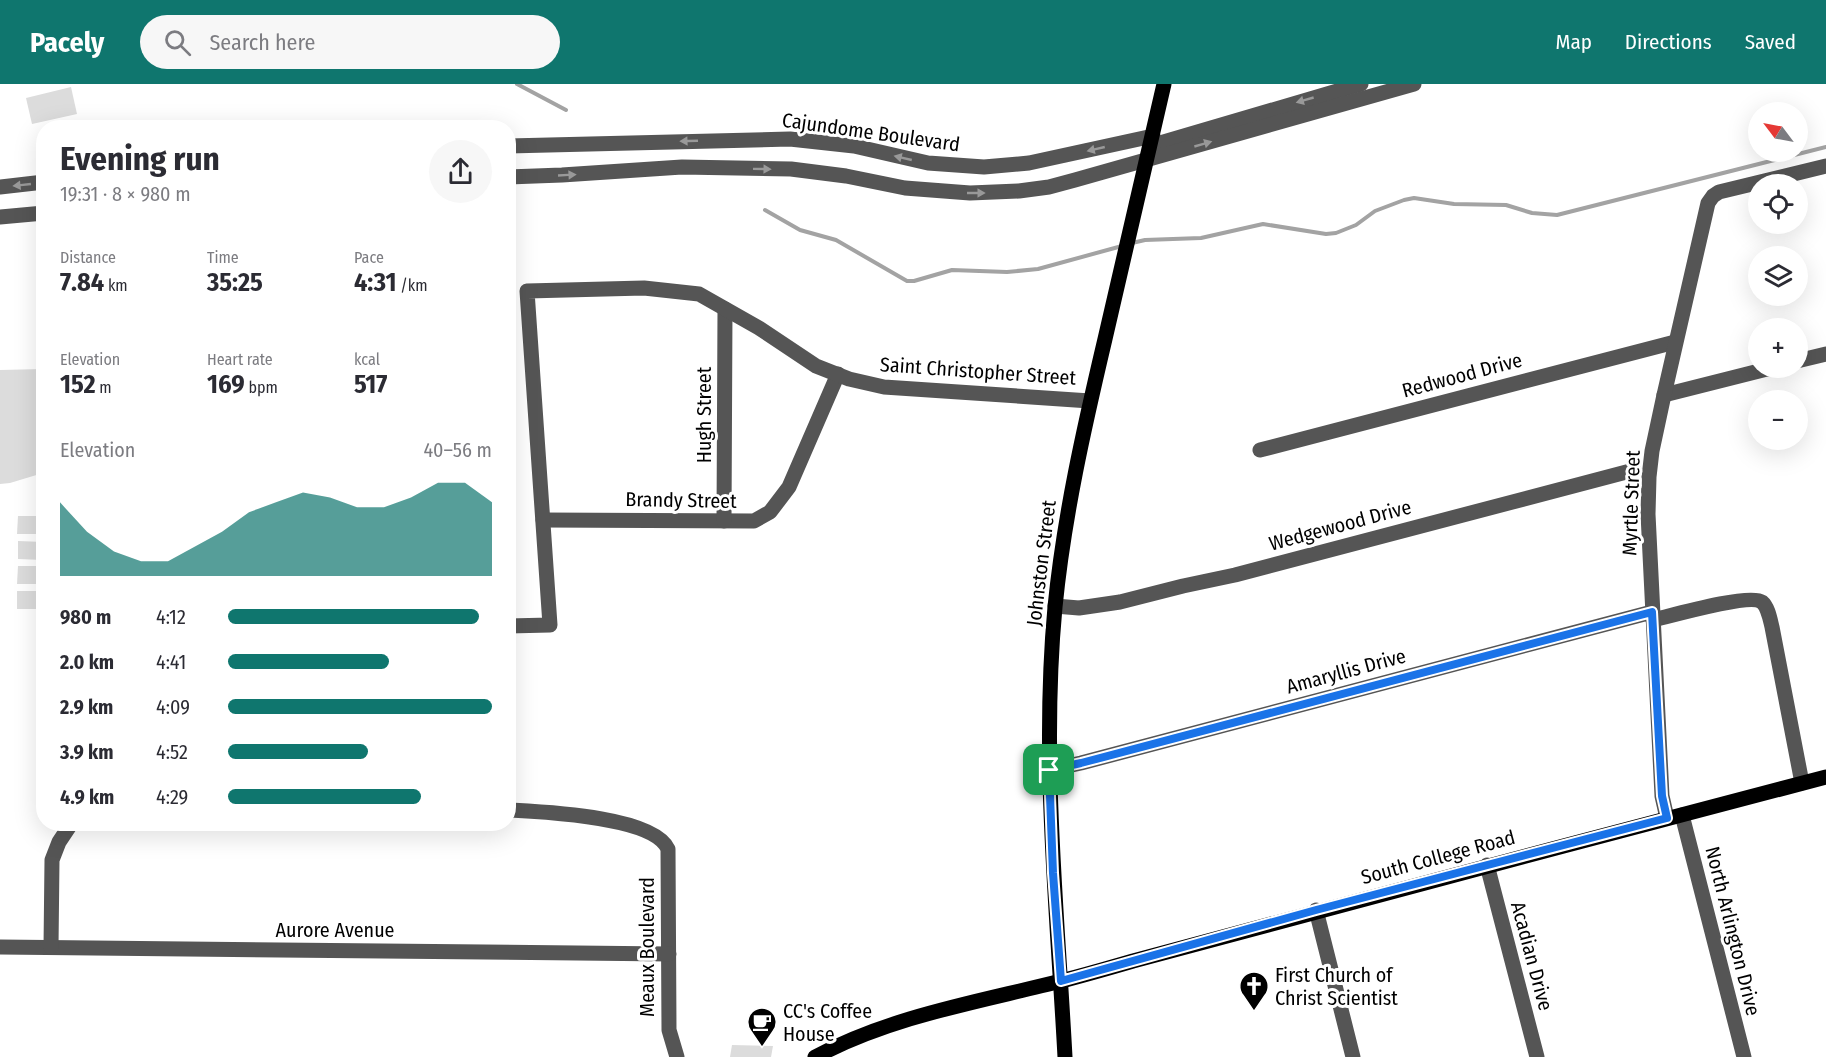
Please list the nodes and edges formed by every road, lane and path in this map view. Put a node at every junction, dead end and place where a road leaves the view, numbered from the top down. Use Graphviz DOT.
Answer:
graph roads {
  1 [pos="1164,84"];
  2 [pos="1361,84"];
  3 [pos="1414,84"];
  4 [pos="716,140"];
  5 [pos="516,146"];
  6 [pos="1150,147"];
  7 [pos="1826,166"];
  8 [pos="716,168"];
  9 [pos="516,177"];
  10 [pos="36,184"];
  11 [pos="0,187"];
  12 [pos="36,214"];
  13 [pos="0,217"];
  14 [pos="725,309"];
  15 [pos="1675,342"];
  16 [pos="1826,354"];
  17 [pos="1808,358"];
  18 [pos="837,374"];
  19 [pos="1748,374"];
  20 [pos="1664,395"];
  21 [pos="1090,401"];
  22 [pos="1260,450"];
  23 [pos="1634,470"];
  24 [pos="543,520"];
  25 [pos="724,521"];
  26 [pos="1055,606"];
  27 [pos="1653,616"];
  28 [pos="516,626"];
  29 [pos="1049,770"];
  30 [pos="1826,777"];
  31 [pos="1802,783"];
  32 [pos="516,811"];
  33 [pos="1674,816"];
  34 [pos="66,831"];
  35 [pos="1487,866"];
  36 [pos="1316,910"];
  37 [pos="0,947"];
  38 [pos="51,947"];
  39 [pos="669,954"];
  40 [pos="1061,981"];
  41 [pos="677,1057"];
  42 [pos="815,1057"];
  43 [pos="1065,1057"];
  44 [pos="1353,1057"];
  45 [pos="1537,1057"];
  46 [pos="1744,1057"];
  1 -- 6 [label="main road, Johnston Street"];
  2 -- 6 [label="street, one-way"];
  6 -- 3 [label="street, one-way"];
  4 -- 5 [label="street, Cajundome Boulevard, one-way"];
  6 -- 4 [label="street, Cajundome Boulevard, one-way"];
  4 -- 8 [label="street"];
  8 -- 6 [label="street, one-way"];
  6 -- 21 [label="main road, Johnston Street"];
  7 -- 15 [label="street, Myrtle Street"];
  9 -- 8 [label="street, one-way"];
  10 -- 11 [label="street, one-way"];
  12 -- 13 [label="street"];
  14 -- 18 [label="street, Saint Christopher Street"];
  14 -- 24 [label="street, Saint Christopher Street"];
  14 -- 25 [label="street, Hugh Street"];
  15 -- 20 [label="street, Myrtle Street"];
  15 -- 22 [label="street, Redwood Drive"];
  16 -- 17 [label="street"];
  18 -- 21 [label="street, Saint Christopher Street"];
  18 -- 25 [label="street, Brandy Street"];
  19 -- 20 [label="street"];
  20 -- 27 [label="street, Myrtle Street"];
  21 -- 26 [label="main road, Johnston Street"];
  23 -- 26 [label="street, Wedgewood Drive"];
  24 -- 25 [label="street, Brandy Street"];
  24 -- 28 [label="street"];
  26 -- 29 [label="main road, Johnston Street"];
  27 -- 29 [label="street, Amaryllis Drive"];
  27 -- 31 [label="street, Amaryllis Drive"];
  27 -- 33 [label="street, Myrtle Street"];
  29 -- 40 [label="main road, Johnston Street"];
  30 -- 31 [label="main road, South College Road"];
  31 -- 33 [label="main road, South College Road"];
  32 -- 39 [label="street, Meaux Boulevard"];
  33 -- 35 [label="main road, South College Road"];
  33 -- 46 [label="street, North Arlington Drive"];
  34 -- 38 [label="street"];
  35 -- 36 [label="main road, South College Road"];
  35 -- 45 [label="street, Acadian Drive"];
  36 -- 40 [label="main road, South College Road"];
  36 -- 44 [label="street"];
  37 -- 38 [label="street, Aurore Avenue"];
  38 -- 39 [label="street, Aurore Avenue"];
  39 -- 41 [label="street, Meaux Boulevard"];
  40 -- 42 [label="main road, South College Road"];
  40 -- 43 [label="main road, Johnston Street"];
}
